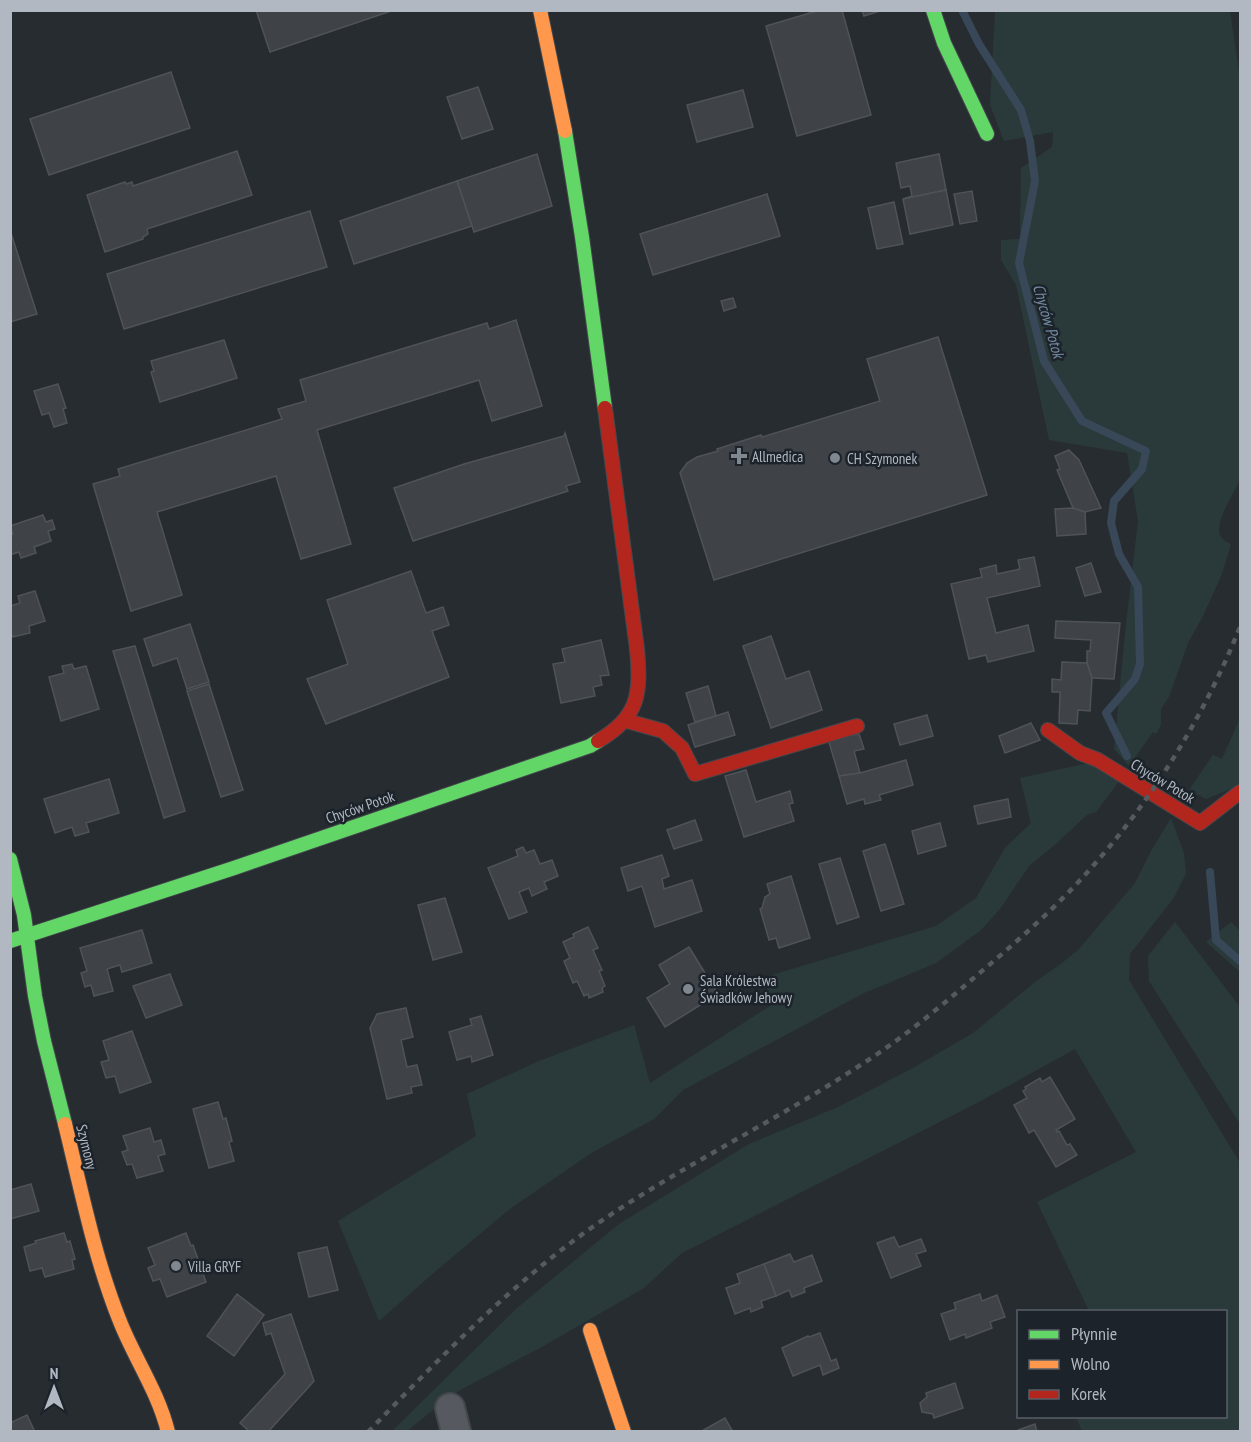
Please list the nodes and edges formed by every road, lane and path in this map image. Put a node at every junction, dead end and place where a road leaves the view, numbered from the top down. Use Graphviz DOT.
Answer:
graph roads {
  1 [pos="540,10"];
  2 [pos="933,10"];
  3 [pos="987,134"];
  4 [pos="627,721"];
  5 [pos="857,726"];
  6 [pos="1048,730"];
  7 [pos="1240,792"];
  8 [pos="10,859"];
  9 [pos="28,936"];
  10 [pos="10,941"];
  11 [pos="590,1330"];
  12 [pos="168,1431"];
  13 [pos="624,1431"];
  1 -- 4 [label="street"];
  2 -- 3 [label="street"];
  4 -- 5 [label="street"];
  4 -- 9 [label="street, Chyców Potok"];
  6 -- 7 [label="street, Chyców Potok"];
  8 -- 9 [label="street, Szymony"];
  9 -- 10 [label="street, Chyców Potok"];
  9 -- 12 [label="street, Szymony"];
  11 -- 13 [label="street"];
}
